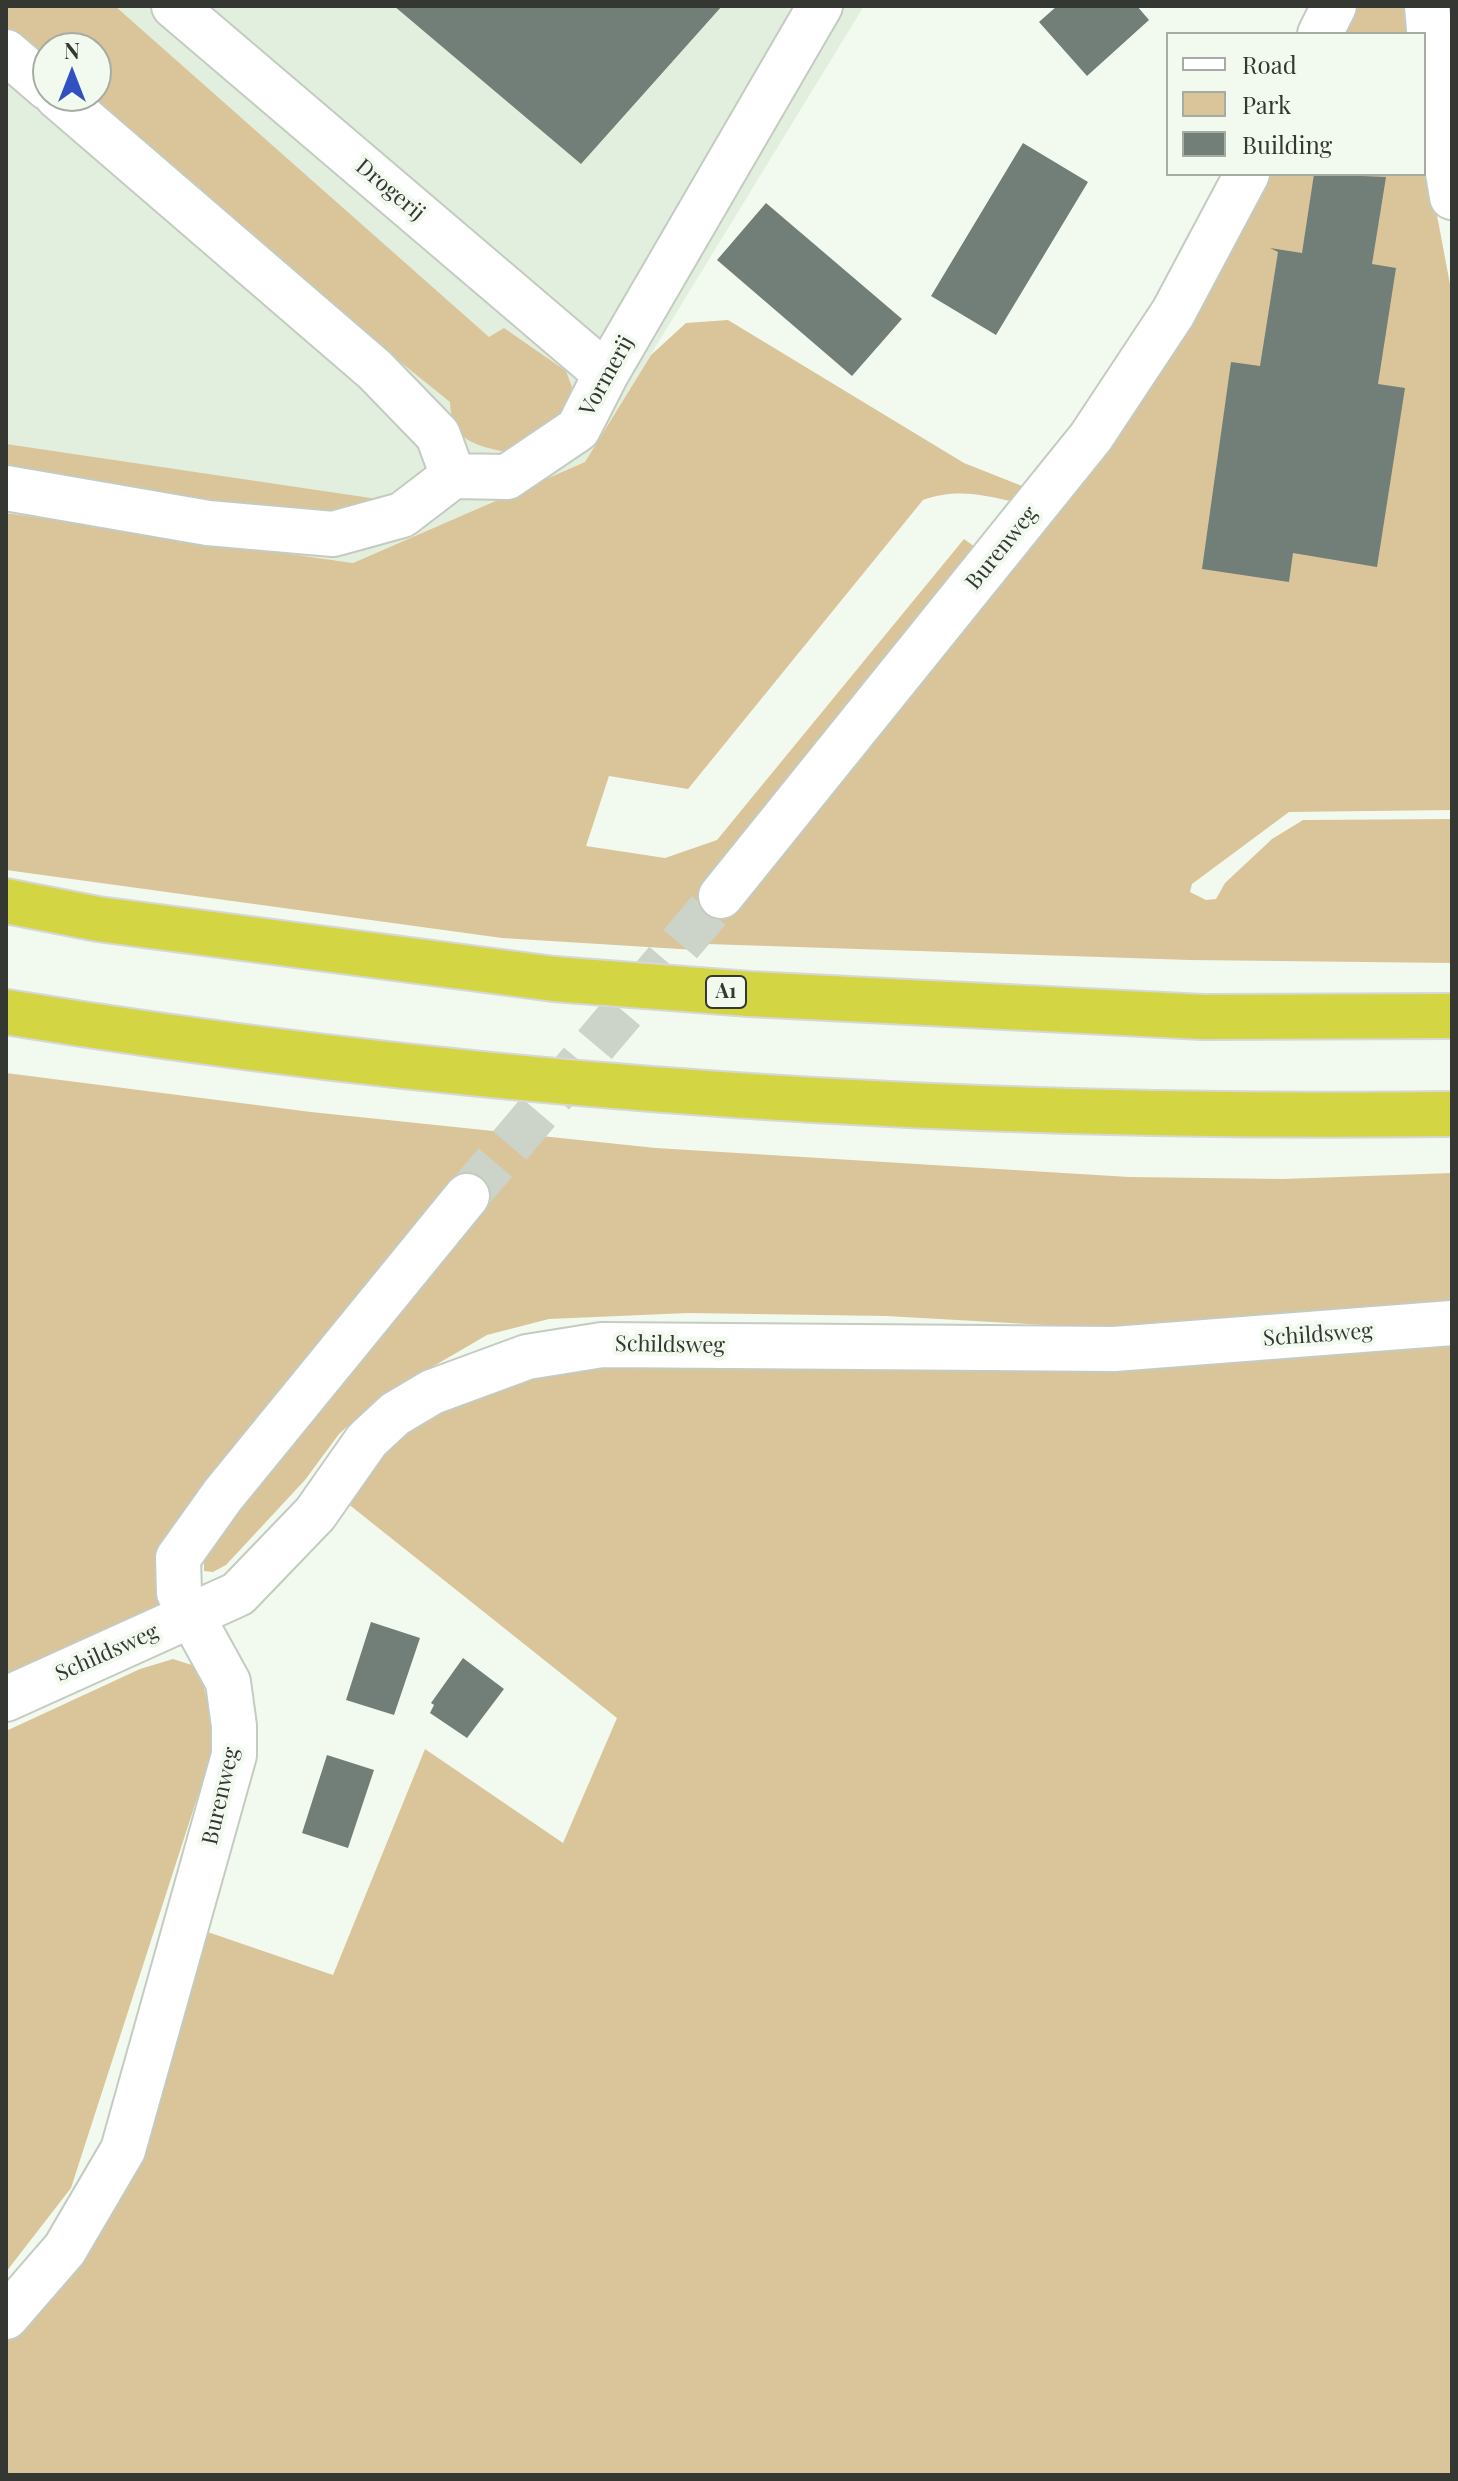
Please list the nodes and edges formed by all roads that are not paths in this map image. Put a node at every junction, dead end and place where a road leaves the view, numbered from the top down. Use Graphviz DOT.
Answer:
graph roads {
  1 [pos="174,6"];
  2 [pos="820,6"];
  3 [pos="1334,6"];
  4 [pos="1427,6"];
  5 [pos="1321,32"];
  6 [pos="6,52"];
  7 [pos="32,74"];
  8 [pos="76,112"];
  9 [pos="1246,176"];
  10 [pos="1452,197"];
  11 [pos="606,374"];
  12 [pos="453,476"];
  13 [pos="6,488"];
  14 [pos="721,896"];
  15 [pos="6,901"];
  16 [pos="6,1012"];
  17 [pos="1452,1016"];
  18 [pos="101,1028"];
  19 [pos="6,1030"];
  20 [pos="1452,1114"];
  21 [pos="467,1196"];
  22 [pos="1452,1323"];
  23 [pos="193,1615"];
  24 [pos="6,1699"];
  25 [pos="6,2317"];
  1 -- 11 [label="street, Drogerij"];
  2 -- 11 [label="street, Vormerij"];
  3 -- 5 [label="street"];
  4 -- 10 [label="street"];
  6 -- 7 [label="street"];
  8 -- 12 [label="street"];
  9 -- 14 [label="street, Burenweg"];
  11 -- 12 [label="street, Vormerij"];
  12 -- 13 [label="street"];
  15 -- 17 [label="highway, A1"];
  16 -- 18 [label="highway"];
  18 -- 19 [label="highway"];
  18 -- 20 [label="highway"];
  21 -- 23 [label="street, Burenweg"];
  22 -- 23 [label="street, Schildsweg"];
  23 -- 24 [label="street, Schildsweg"];
  23 -- 25 [label="street, Burenweg"];
}
